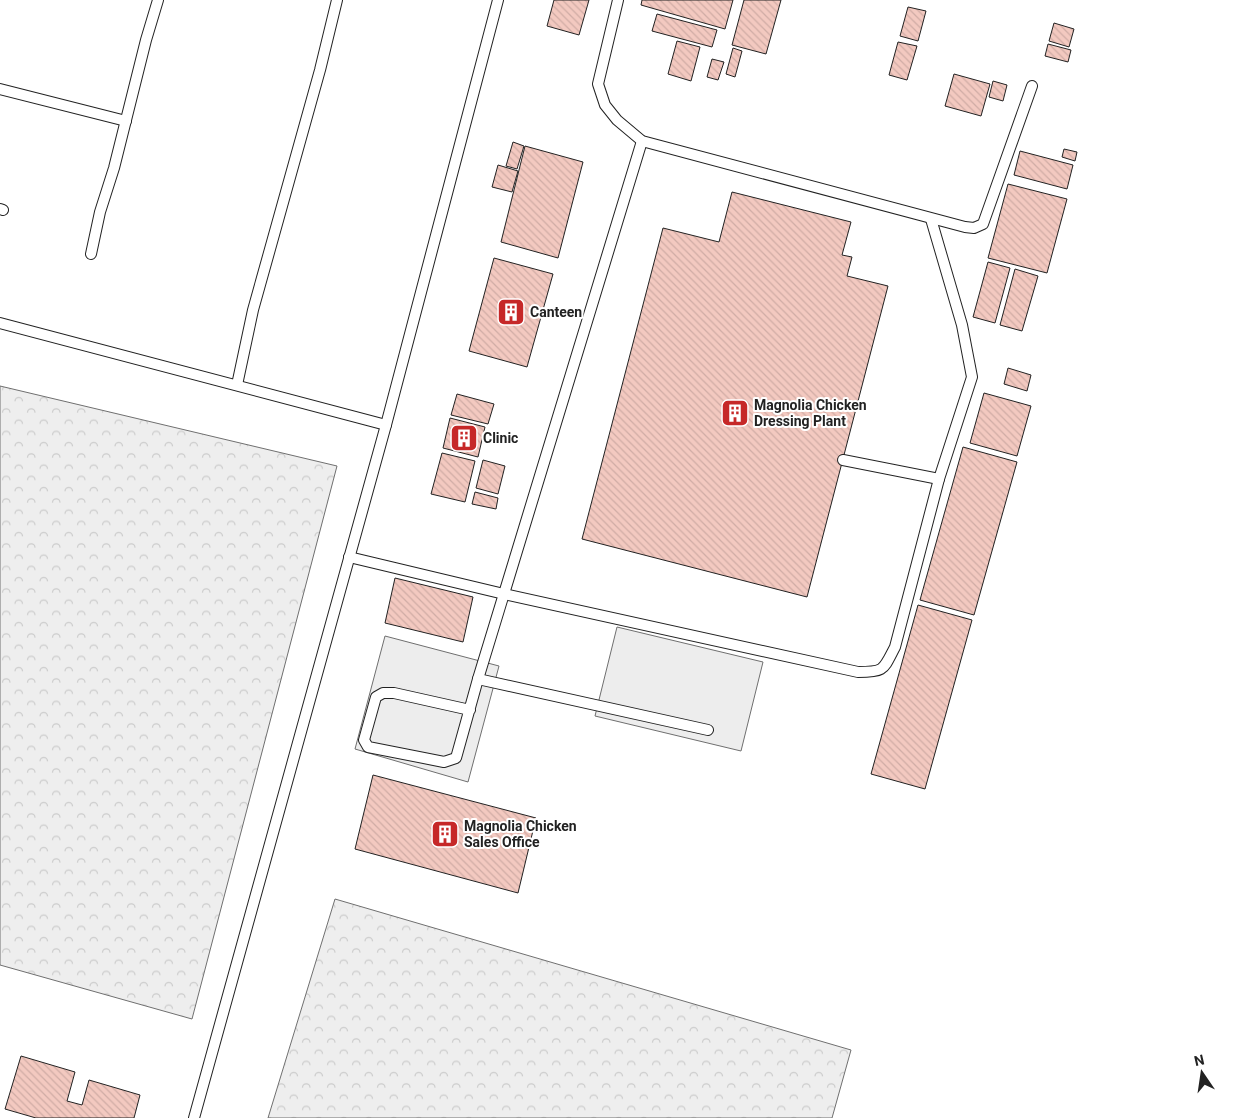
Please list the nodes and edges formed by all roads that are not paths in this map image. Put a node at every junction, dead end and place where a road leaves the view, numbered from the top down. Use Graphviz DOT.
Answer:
graph roads {
  1 [pos="158,0"];
  2 [pos="337,0"];
  3 [pos="498,0"];
  4 [pos="618,0"];
  5 [pos="1032,86"];
  6 [pos="0,89"];
  7 [pos="126,121"];
  8 [pos="642,141"];
  9 [pos="931,219"];
  10 [pos="91,254"];
  11 [pos="0,323"];
  12 [pos="237,385"];
  13 [pos="386,425"];
  14 [pos="843,460"];
  15 [pos="939,479"];
  16 [pos="349,557"];
  17 [pos="504,594"];
  18 [pos="478,679"];
  19 [pos="470,710"];
  20 [pos="708,730"];
  21 [pos="194,1118"];
  1 -- 7 [label="lane"];
  2 -- 12 [label="lane"];
  3 -- 13 [label="lane"];
  4 -- 8 [label="lane"];
  5 -- 9 [label="lane"];
  6 -- 7 [label="lane"];
  7 -- 10 [label="lane"];
  8 -- 9 [label="lane"];
  8 -- 17 [label="lane"];
  9 -- 15 [label="lane"];
  11 -- 12 [label="lane"];
  12 -- 13 [label="lane"];
  13 -- 16 [label="lane"];
  14 -- 15 [label="lane"];
  15 -- 17 [label="lane"];
  16 -- 17 [label="lane"];
  16 -- 21 [label="lane"];
  17 -- 18 [label="lane"];
  18 -- 19 [label="lane"];
  18 -- 20 [label="lane"];
  19 -- 19 [label="lane"];
}
